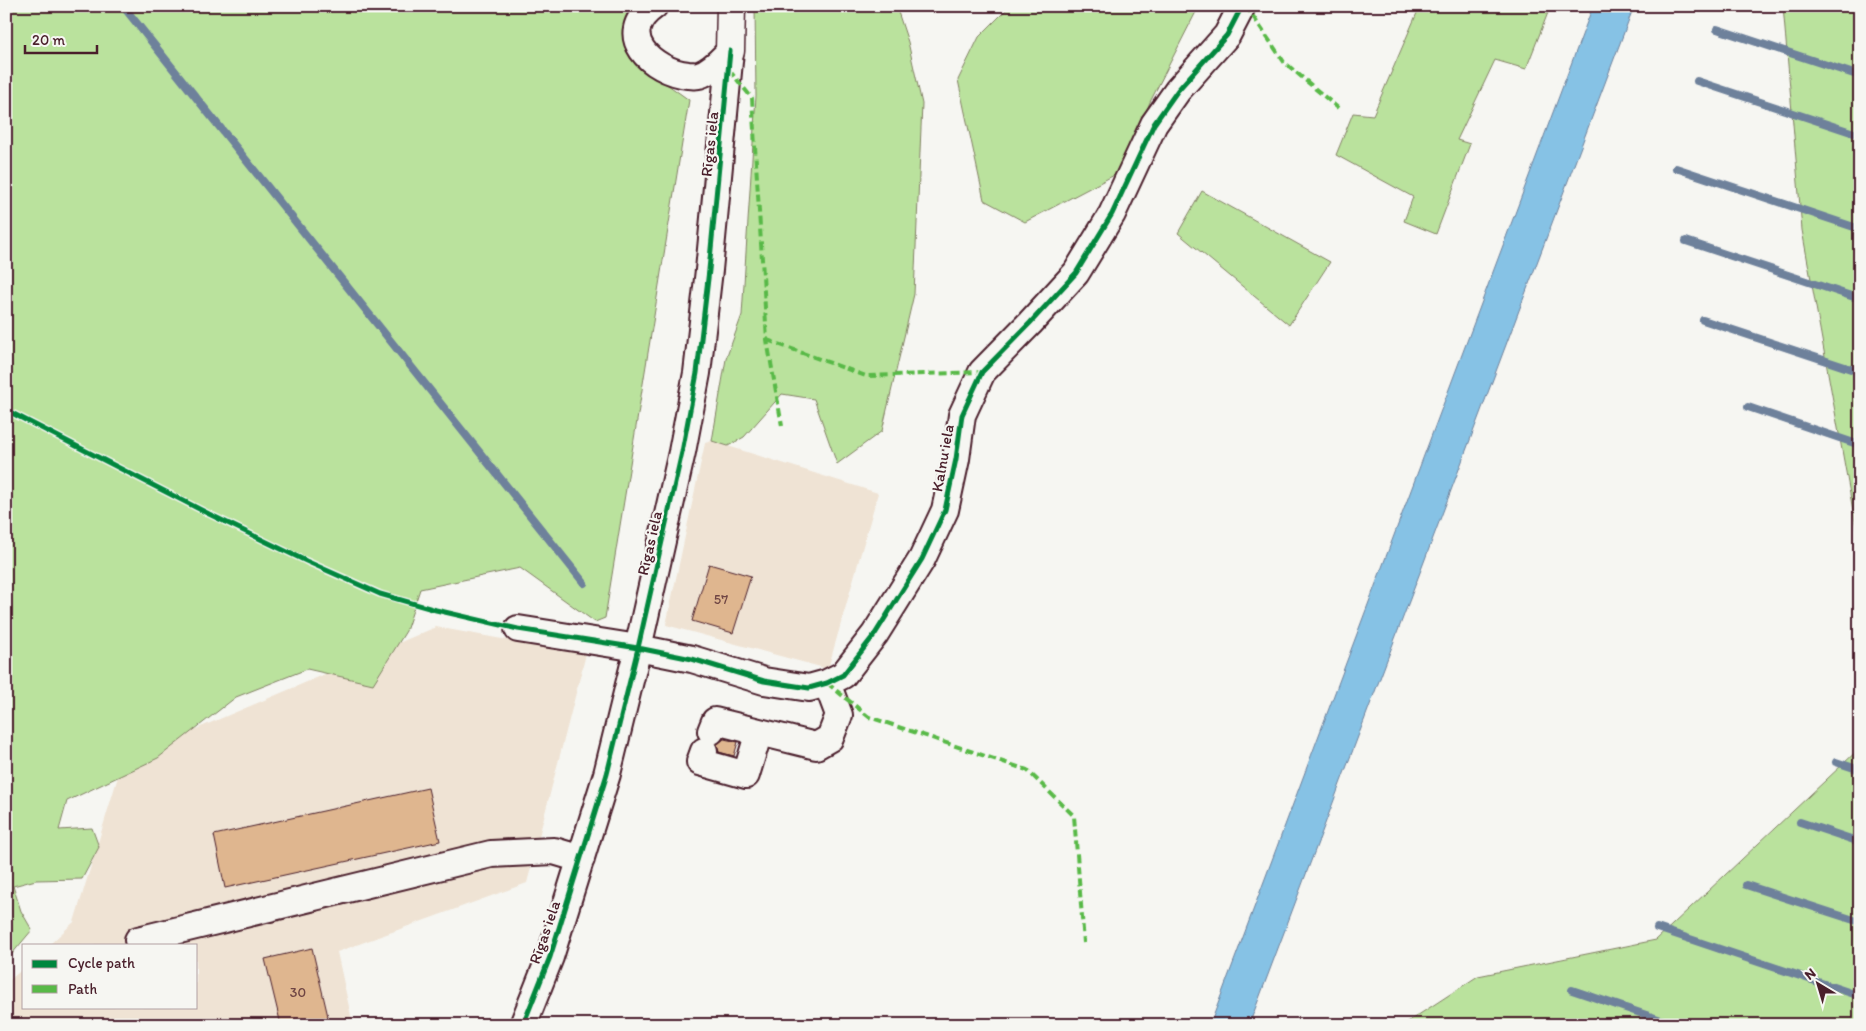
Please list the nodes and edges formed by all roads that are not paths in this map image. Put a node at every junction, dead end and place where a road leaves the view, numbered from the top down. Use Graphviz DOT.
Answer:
graph roads {
  1 [pos="654,6"];
  2 [pos="731,6"];
  3 [pos="1242,6"];
  4 [pos="730,51"];
  5 [pos="518,629"];
  6 [pos="638,648"];
  7 [pos="827,683"];
  8 [pos="759,732"];
  9 [pos="581,859"];
  10 [pos="138,940"];
  11 [pos="523,1025"];
  1 -- 4 [label="street"];
  2 -- 4 [label="main road, Rīgas iela"];
  3 -- 7 [label="street, Kalnu iela"];
  4 -- 6 [label="street, Rīgas iela"];
  5 -- 6 [label="street, Kalnu iela"];
  6 -- 7 [label="street, Kalnu iela"];
  6 -- 9 [label="street, Rīgas iela"];
  7 -- 8 [label="street"];
  8 -- 8 [label="street"];
  9 -- 10 [label="street"];
  9 -- 11 [label="street, Rīgas iela"];
}
